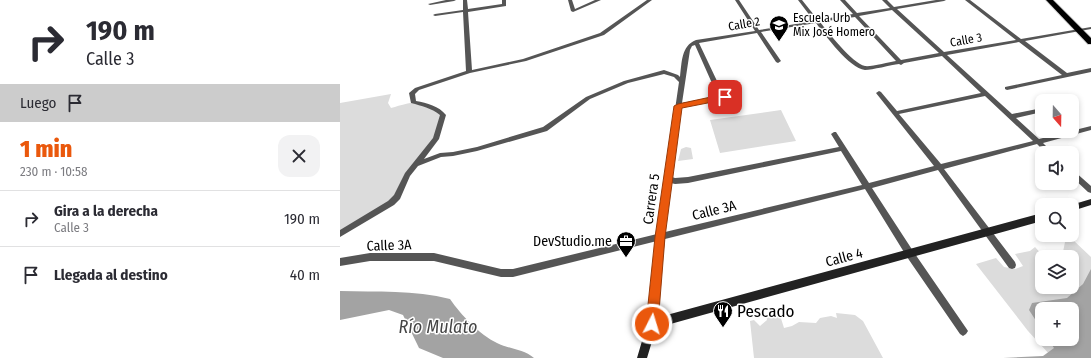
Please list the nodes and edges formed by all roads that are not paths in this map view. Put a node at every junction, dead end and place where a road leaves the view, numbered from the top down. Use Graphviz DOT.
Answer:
graph roads {
  1 [pos="454,0"];
  2 [pos="465,0"];
  3 [pos="504,0"];
  4 [pos="570,0"];
  5 [pos="599,0"];
  6 [pos="650,0"];
  7 [pos="737,0"];
  8 [pos="800,0"];
  9 [pos="842,0"];
  10 [pos="884,0"];
  11 [pos="944,0"];
  12 [pos="967,0"];
  13 [pos="1049,0"];
  14 [pos="430,4"];
  15 [pos="894,9"];
  16 [pos="465,11"];
  17 [pos="435,15"];
  18 [pos="856,15"];
  19 [pos="818,22"];
  20 [pos="1091,28"];
  21 [pos="1078,30"];
  22 [pos="759,31"];
  23 [pos="1022,41"];
  24 [pos="1091,42"];
  25 [pos="693,43"];
  26 [pos="943,55"];
  27 [pos="778,61"];
  28 [pos="901,63"];
  29 [pos="1091,70"];
  30 [pos="469,72"];
  31 [pos="1066,76"];
  32 [pos="682,81"];
  33 [pos="1007,88"];
  34 [pos="879,93"];
  35 [pos="985,94"];
  36 [pos="678,106"];
  37 [pos="1035,112"];
  38 [pos="895,113"];
  39 [pos="1010,117"];
  40 [pos="1091,128"];
  41 [pos="834,134"];
  42 [pos="1037,142"];
  43 [pos="1042,146"];
  44 [pos="844,148"];
  45 [pos="413,167"];
  46 [pos="939,167"];
  47 [pos="668,179"];
  48 [pos="1079,179"];
  49 [pos="868,186"];
  50 [pos="1091,190"];
  51 [pos="1091,202"];
  52 [pos="1079,206"];
  53 [pos="1035,219"];
  54 [pos="988,233"];
  55 [pos="340,234"];
  56 [pos="660,237"];
  57 [pos="910,254"];
  58 [pos="340,262"];
  59 [pos="1012,266"];
  60 [pos="652,324"];
  61 [pos="962,331"];
  62 [pos="642,358"];
  1 -- 14 [label="street"];
  2 -- 16 [label="street"];
  3 -- 16 [label="street"];
  4 -- 5 [label="street"];
  6 -- 30 [label="street"];
  7 -- 22 [label="street"];
  8 -- 19 [label="street"];
  9 -- 18 [label="street"];
  10 -- 15 [label="street"];
  11 -- 15 [label="street, Calle 2"];
  12 -- 23 [label="street"];
  13 -- 21 [label="main road"];
  15 -- 18 [label="street, Calle 2"];
  15 -- 26 [label="street"];
  16 -- 17 [label="street"];
  16 -- 30 [label="street"];
  18 -- 19 [label="street, Calle 2"];
  18 -- 28 [label="street"];
  19 -- 22 [label="street, Calle 2"];
  19 -- 28 [label="street, Calle 3"];
  20 -- 21 [label="street, Calle 3"];
  21 -- 23 [label="street, Calle 3"];
  21 -- 24 [label="main road"];
  22 -- 25 [label="street, Calle 2"];
  22 -- 27 [label="street"];
  23 -- 26 [label="street, Calle 3"];
  23 -- 31 [label="street"];
  25 -- 32 [label="street, Carrera 5"];
  25 -- 36 [label="street"];
  26 -- 28 [label="street, Calle 3"];
  26 -- 35 [label="street"];
  29 -- 31 [label="street"];
  30 -- 45 [label="street"];
  31 -- 33 [label="street"];
  32 -- 36 [label="street, Carrera 5"];
  32 -- 45 [label="street"];
  34 -- 38 [label="street"];
  35 -- 38 [label="street"];
  35 -- 39 [label="street"];
  36 -- 47 [label="street, Carrera 5"];
  37 -- 39 [label="street"];
  38 -- 46 [label="street"];
  39 -- 42 [label="street"];
  40 -- 42 [label="street, Calle 3A"];
  41 -- 44 [label="street"];
  42 -- 43 [label="street"];
  42 -- 46 [label="street, Calle 3A"];
  44 -- 47 [label="street"];
  44 -- 49 [label="street"];
  45 -- 55 [label="street"];
  46 -- 49 [label="street, Calle 3A"];
  46 -- 54 [label="street"];
  47 -- 56 [label="street, Carrera 5"];
  48 -- 50 [label="street"];
  49 -- 56 [label="street, Calle 3A"];
  49 -- 57 [label="street"];
  51 -- 52 [label="main road"];
  53 -- 54 [label="main road, Calle 4"];
  54 -- 57 [label="main road, Calle 4"];
  54 -- 59 [label="street"];
  56 -- 58 [label="street, Calle 3A"];
  56 -- 60 [label="street, Carrera 5"];
  57 -- 60 [label="main road, Calle 4"];
  57 -- 61 [label="street"];
  60 -- 62 [label="main road, Carrera 5"];
}
